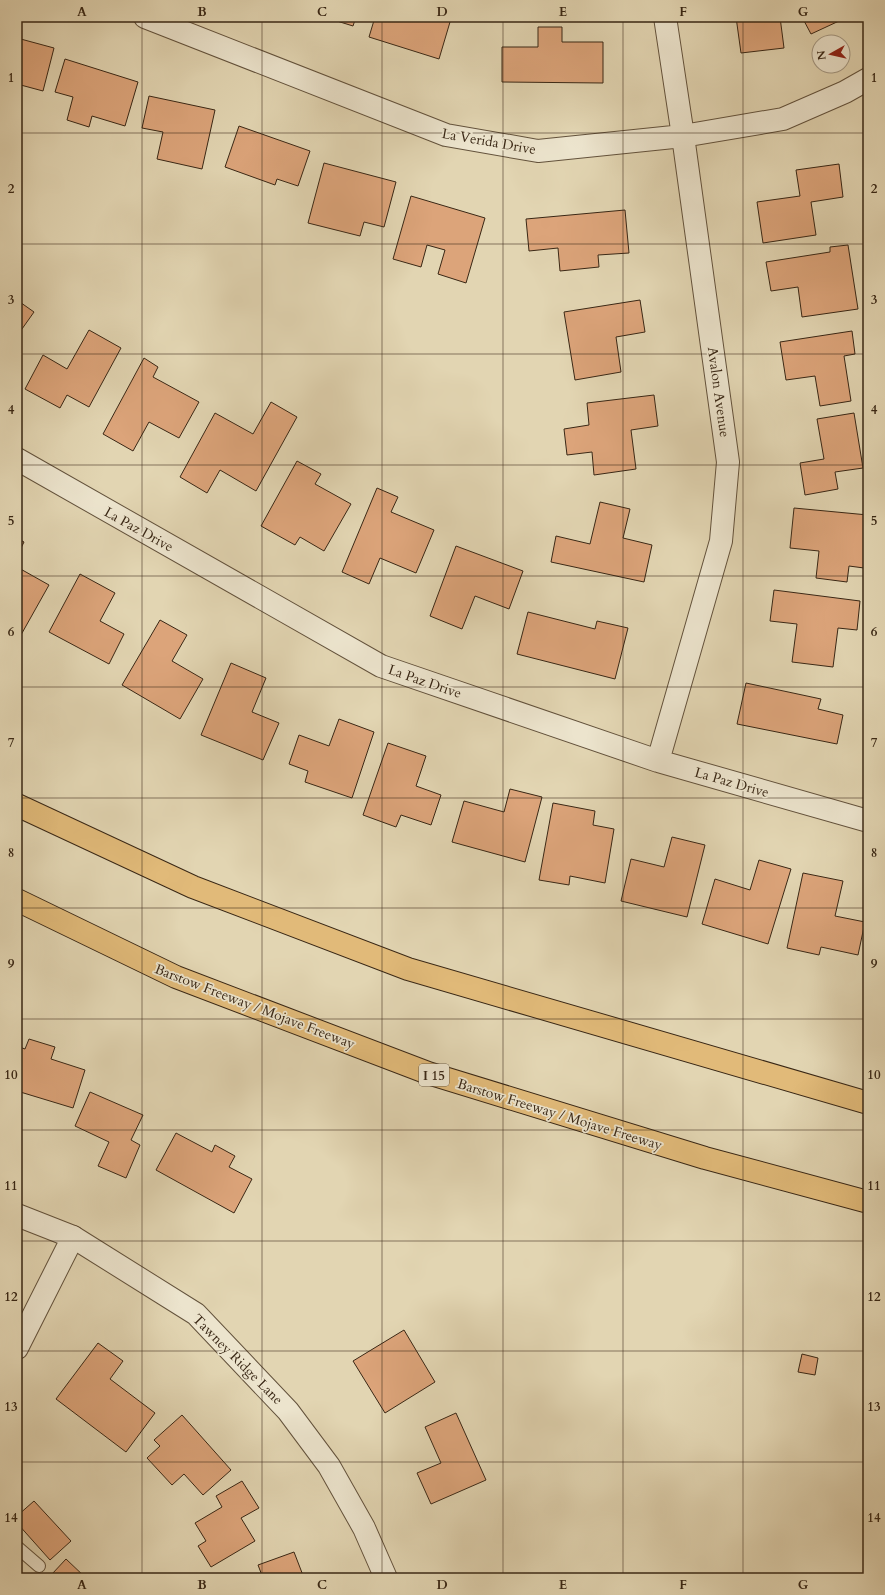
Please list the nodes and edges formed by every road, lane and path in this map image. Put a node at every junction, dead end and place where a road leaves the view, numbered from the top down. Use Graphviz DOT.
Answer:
graph roads {
  1 [pos="145,17"];
  2 [pos="665,17"];
  3 [pos="868,79"];
  4 [pos="683,136"];
  5 [pos="17,459"];
  6 [pos="658,761"];
  7 [pos="17,805"];
  8 [pos="868,821"];
  9 [pos="17,900"];
  10 [pos="868,1103"];
  11 [pos="868,1202"];
  12 [pos="17,1215"];
  13 [pos="73,1237"];
  14 [pos="17,1348"];
  15 [pos="17,1547"];
  16 [pos="40,1566"];
  17 [pos="386,1578"];
  1 -- 4 [label="street, La Verida Drive"];
  2 -- 4 [label="street, Avalon Avenue"];
  3 -- 4 [label="street, La Verida Drive"];
  4 -- 6 [label="street, Avalon Avenue"];
  5 -- 6 [label="street, La Paz Drive"];
  6 -- 8 [label="street, La Paz Drive"];
  7 -- 10 [label="highway"];
  9 -- 11 [label="highway, Barstow Freeway / Mojave Freeway / I 15"];
  12 -- 13 [label="street, Tawney Ridge Lane"];
  13 -- 14 [label="street"];
  13 -- 17 [label="street, Tawney Ridge Lane"];
  15 -- 16 [label="lane"];
}
